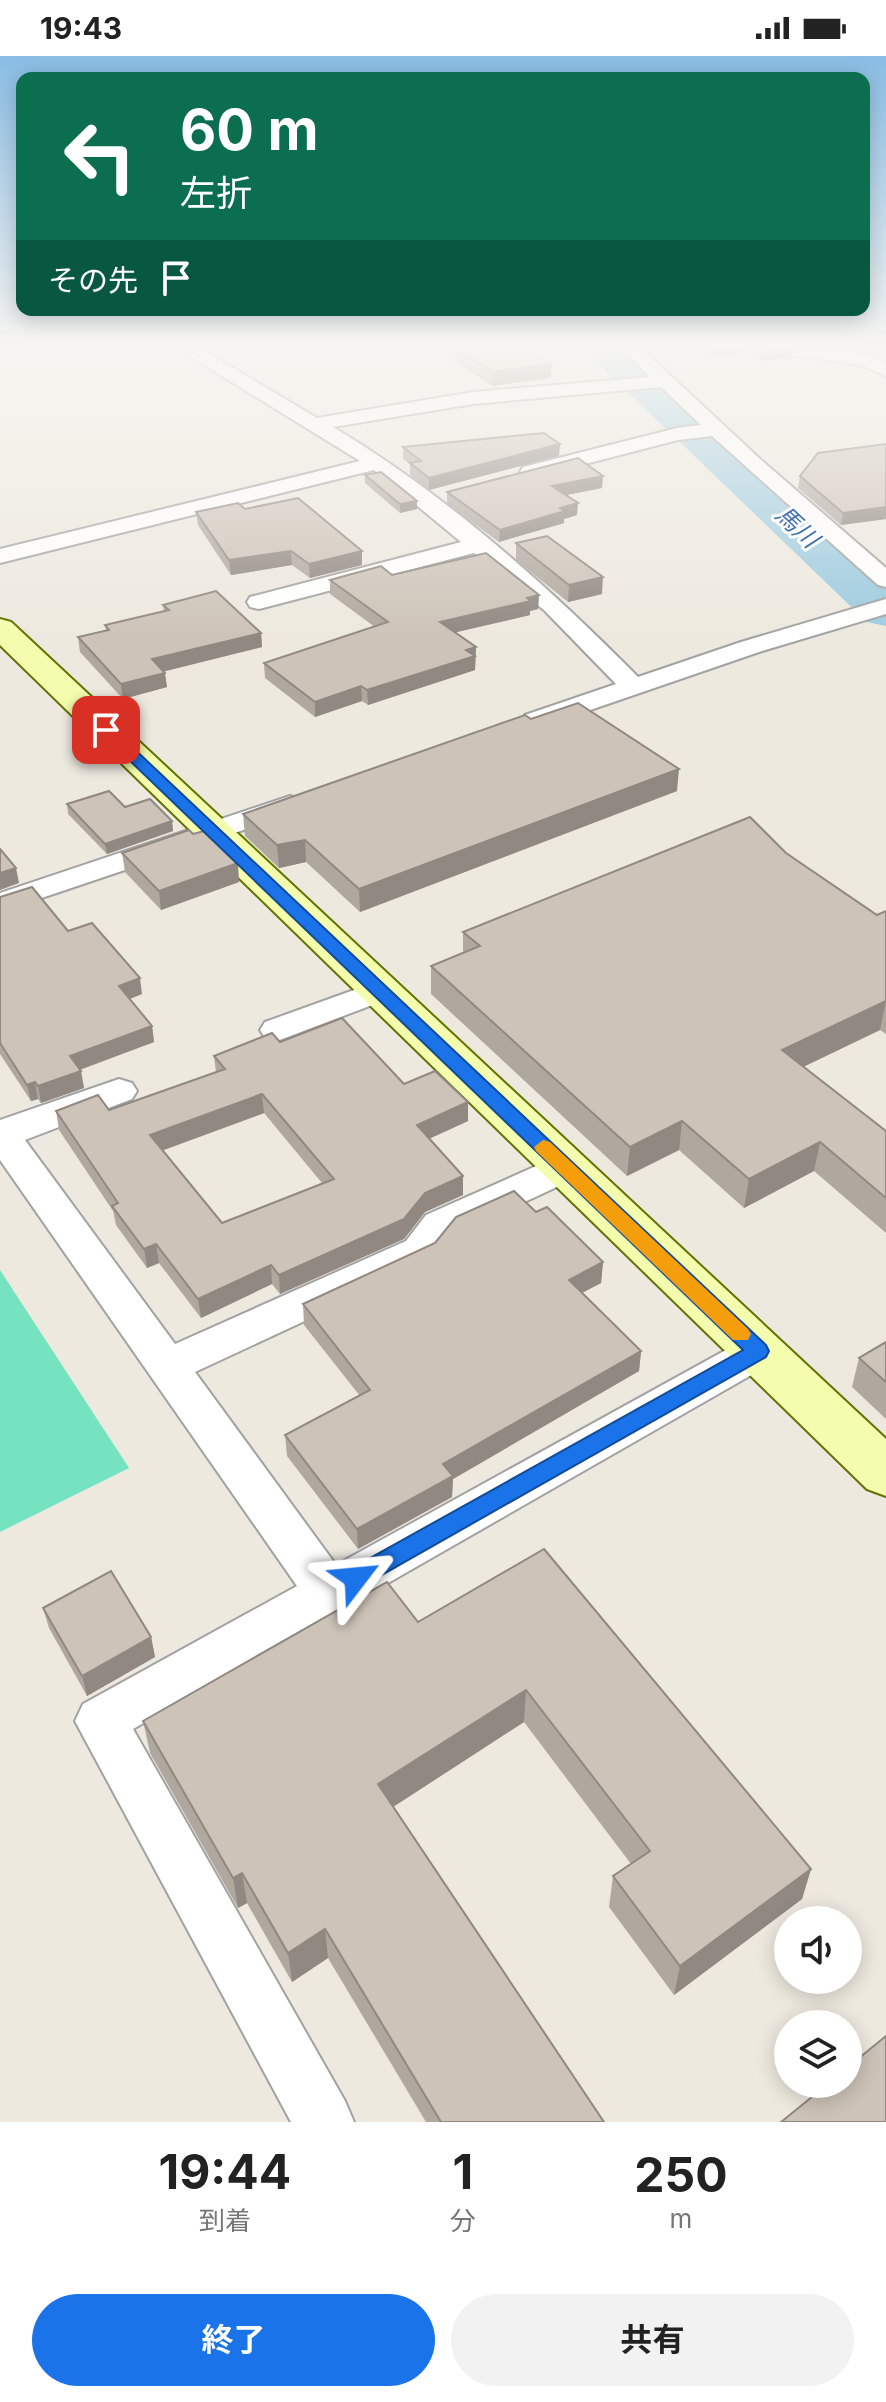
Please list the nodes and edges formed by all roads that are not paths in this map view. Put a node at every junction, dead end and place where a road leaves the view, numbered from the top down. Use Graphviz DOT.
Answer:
graph roads {
  1 [pos="346,443"];
  2 [pos="640,443"];
  3 [pos="726,443"];
  4 [pos="378,463"];
  5 [pos="517,475"];
  6 [pos="456,492"];
  7 [pos="425,500"];
  8 [pos="481,544"];
  9 [pos="0,556"];
  10 [pos="886,580"];
  11 [pos="259,602"];
  12 [pos="880,608"];
  13 [pos="0,628"];
  14 [pos="633,687"];
  15 [pos="512,729"];
  16 [pos="317,796"];
  17 [pos="211,832"];
  18 [pos="0,903"];
  19 [pos="379,991"];
  20 [pos="277,1030"];
  21 [pos="119,1091"];
  22 [pos="1,1134"];
  23 [pos="565,1168"];
  24 [pos="759,1351"];
  25 [pos="167,1366"];
  26 [pos="886,1473"];
  27 [pos="329,1593"];
  28 [pos="324,2122"];
  1 -- 4 [label="street"];
  2 -- 5 [label="street"];
  3 -- 10 [label="street"];
  4 -- 7 [label="street"];
  4 -- 9 [label="street"];
  6 -- 7 [label="street"];
  7 -- 8 [label="street"];
  8 -- 11 [label="street"];
  8 -- 14 [label="street"];
  12 -- 14 [label="street"];
  13 -- 17 [label="street"];
  14 -- 15 [label="street"];
  16 -- 17 [label="street"];
  17 -- 18 [label="street"];
  17 -- 19 [label="street"];
  19 -- 20 [label="street"];
  19 -- 23 [label="street"];
  21 -- 22 [label="street"];
  22 -- 25 [label="street"];
  23 -- 24 [label="street"];
  23 -- 25 [label="street"];
  24 -- 26 [label="street"];
  24 -- 27 [label="street"];
  25 -- 27 [label="street"];
  27 -- 28 [label="street"];
}
